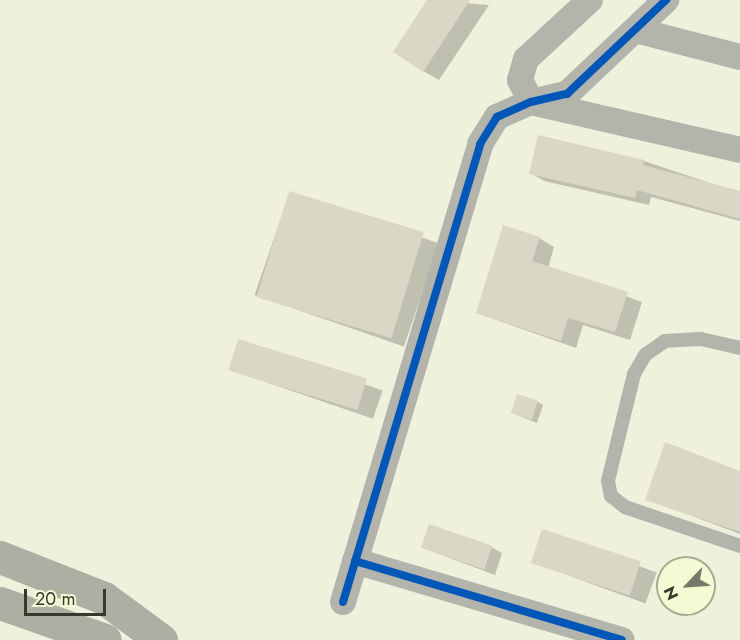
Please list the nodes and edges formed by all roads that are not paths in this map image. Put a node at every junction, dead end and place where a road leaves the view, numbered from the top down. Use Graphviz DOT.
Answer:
graph roads {
  1 [pos="590,0"];
  2 [pos="666,0"];
  3 [pos="635,30"];
  4 [pos="740,57"];
  5 [pos="531,102"];
  6 [pos="740,150"];
  7 [pos="740,348"];
  8 [pos="740,546"];
  9 [pos="0,557"];
  10 [pos="356,561"];
  11 [pos="343,602"];
  12 [pos="0,603"];
  13 [pos="105,640"];
  14 [pos="161,640"];
  15 [pos="622,640"];
  1 -- 5 [label="street"];
  2 -- 3 [label="street"];
  3 -- 4 [label="street"];
  3 -- 5 [label="street"];
  5 -- 6 [label="street"];
  5 -- 10 [label="street"];
  7 -- 8 [label="lane"];
  9 -- 14 [label="highway"];
  10 -- 11 [label="street"];
  10 -- 15 [label="street"];
  12 -- 13 [label="highway"];
}
